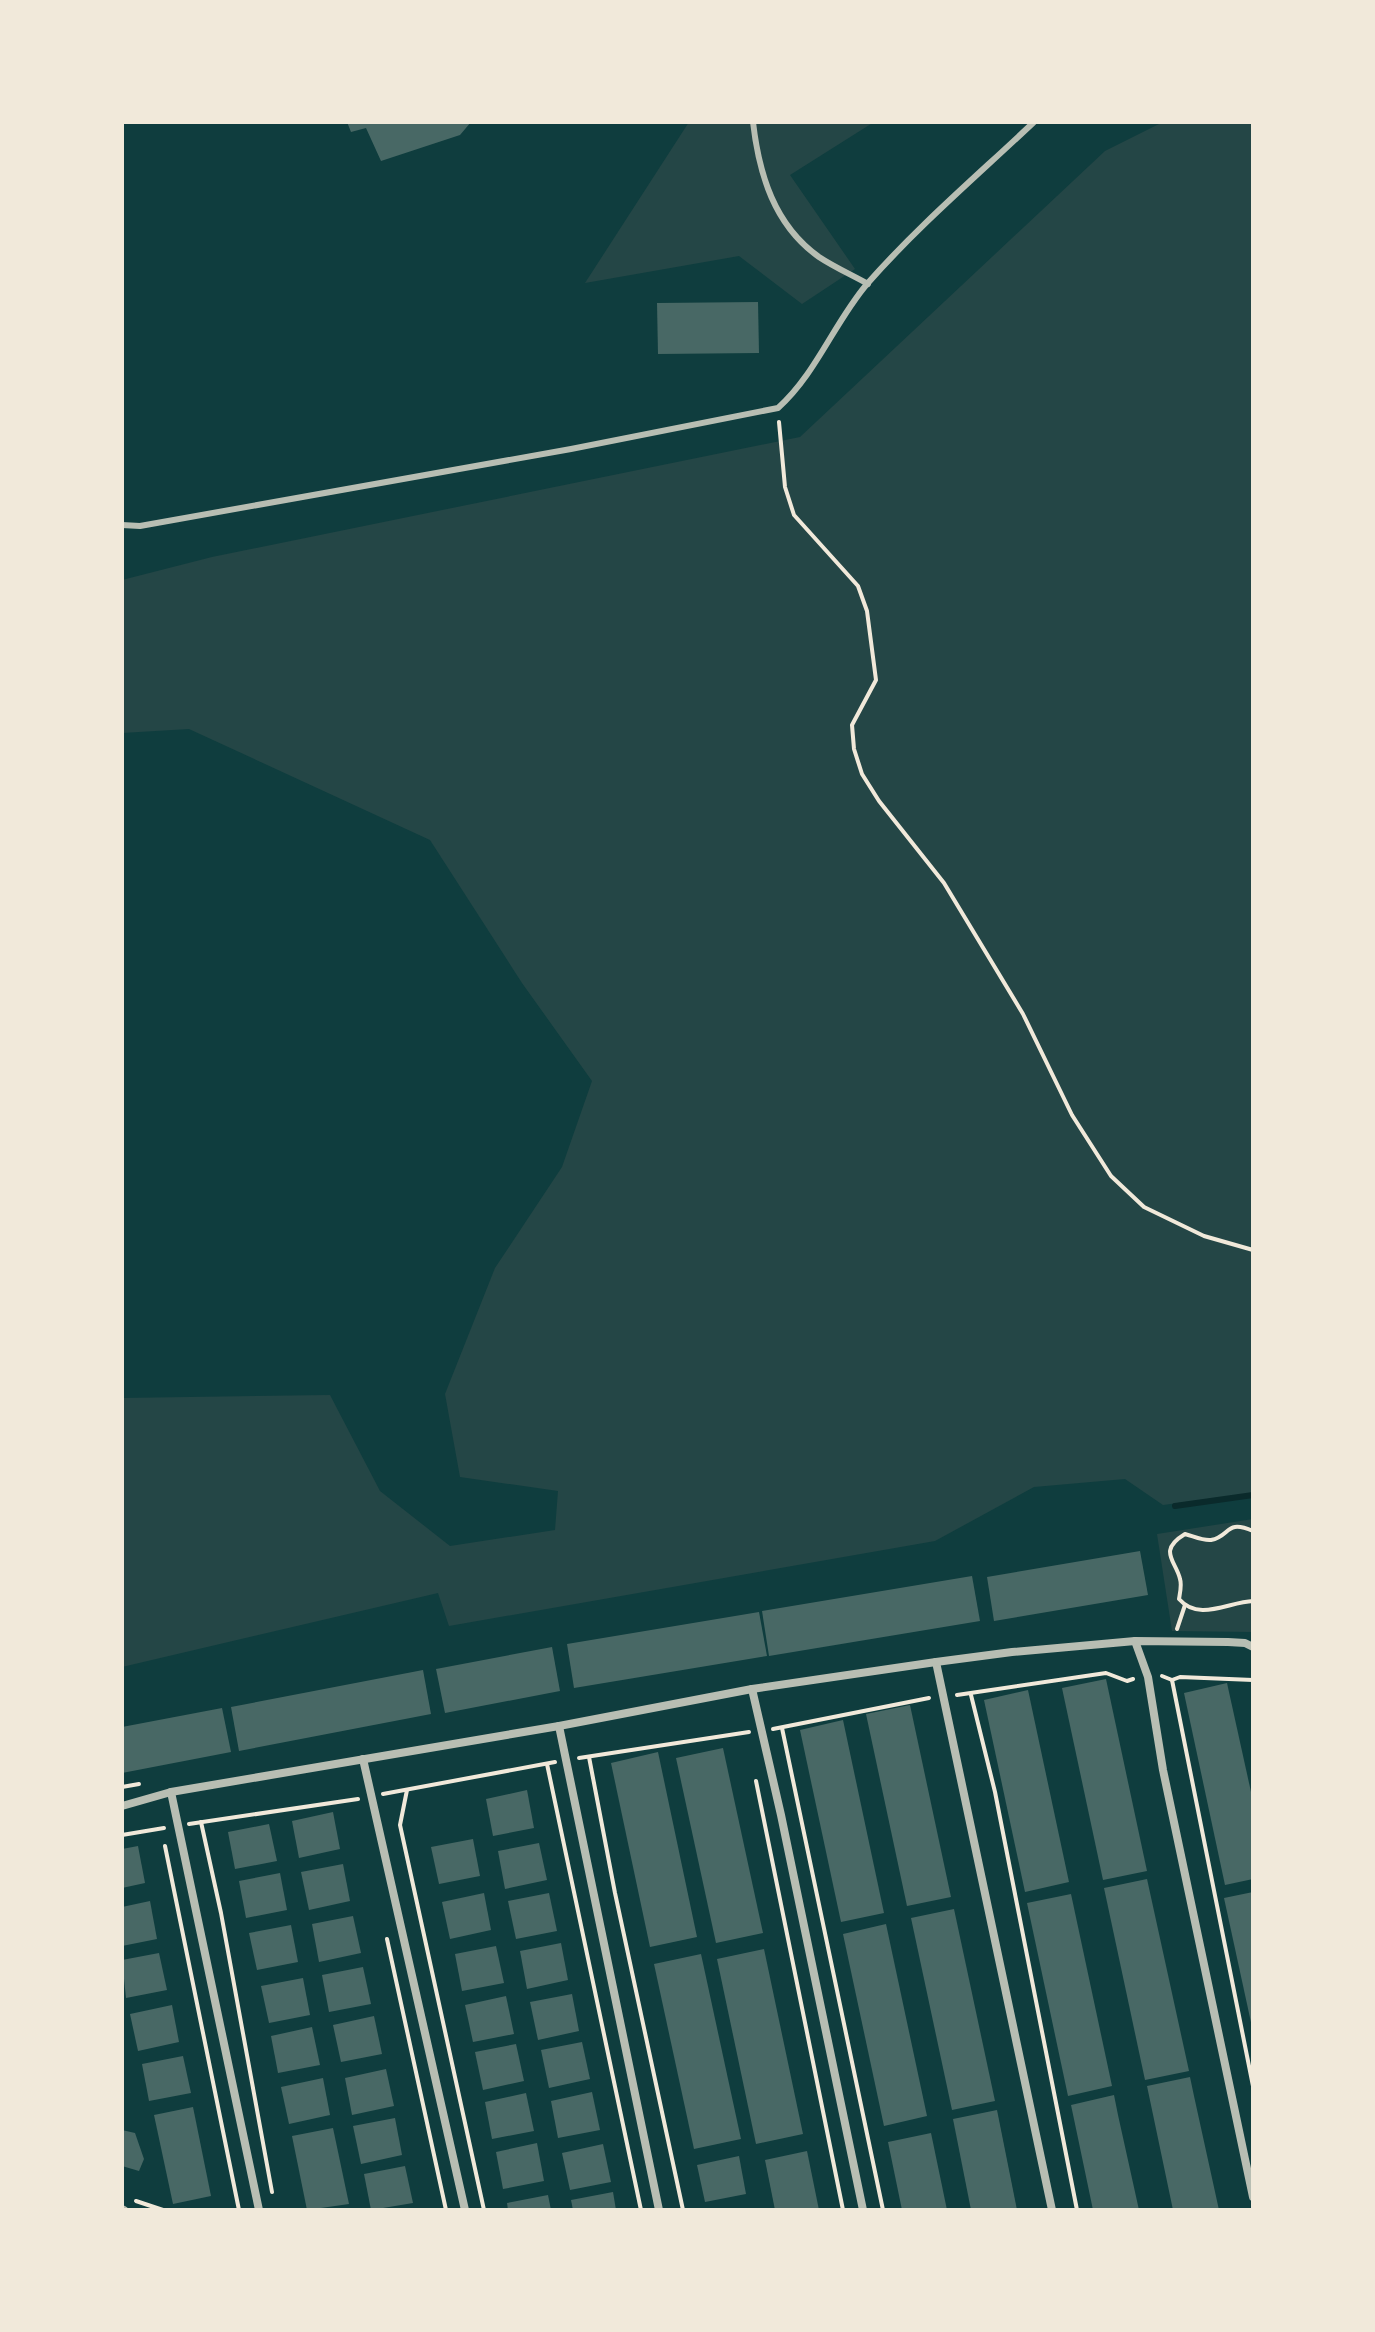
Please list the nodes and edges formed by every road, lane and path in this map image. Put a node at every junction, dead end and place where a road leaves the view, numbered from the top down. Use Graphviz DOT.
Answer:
graph roads {
  1 [pos="753,122"];
  2 [pos="1034,122"];
  3 [pos="868,284"];
  4 [pos="778,408"];
  5 [pos="122,525"];
  6 [pos="1253,1250"];
  7 [pos="1253,1531"];
  8 [pos="1253,1601"];
  9 [pos="1185,1605"];
  10 [pos="1175,1635"];
  11 [pos="1135,1641"];
  12 [pos="1253,1647"];
  13 [pos="936,1662"];
  14 [pos="1148,1677"];
  15 [pos="1172,1680"];
  16 [pos="1253,1680"];
  17 [pos="752,1689"];
  18 [pos="971,1695"];
  19 [pos="943,1696"];
  20 [pos="559,1726"];
  21 [pos="782,1728"];
  22 [pos="763,1730"];
  23 [pos="743,1732"];
  24 [pos="749,1741"];
  25 [pos="589,1757"];
  26 [pos="363,1759"];
  27 [pos="566,1760"];
  28 [pos="547,1764"];
  29 [pos="755,1772"];
  30 [pos="137,1785"];
  31 [pos="122,1787"];
  32 [pos="407,1790"];
  33 [pos="171,1792"];
  34 [pos="371,1796"];
  35 [pos="349,1801"];
  36 [pos="122,1806"];
  37 [pos="356,1806"];
  38 [pos="201,1822"];
  39 [pos="178,1825"];
  40 [pos="162,1828"];
  41 [pos="122,1835"];
  42 [pos="386,1938"];
  43 [pos="1253,2086"];
  44 [pos="273,2194"];
  45 [pos="1253,2197"];
  46 [pos="136,2201"];
  47 [pos="163,2210"];
  48 [pos="239,2210"];
  49 [pos="259,2210"];
  50 [pos="446,2210"];
  51 [pos="465,2210"];
  52 [pos="484,2210"];
  53 [pos="641,2210"];
  54 [pos="659,2210"];
  55 [pos="683,2210"];
  56 [pos="843,2210"];
  57 [pos="863,2210"];
  58 [pos="883,2210"];
  59 [pos="1052,2210"];
  60 [pos="1077,2210"];
  1 -- 3 [label="lane"];
  2 -- 3 [label="lane"];
  3 -- 4 [label="lane"];
  4 -- 5 [label="lane"];
  4 -- 6 [label="path"];
  7 -- 9 [label="path"];
  8 -- 9 [label="path"];
  9 -- 10 [label="path"];
  11 -- 12 [label="street"];
  11 -- 13 [label="street"];
  11 -- 14 [label="street"];
  13 -- 17 [label="street"];
  13 -- 19 [label="street"];
  14 -- 15 [label="path"];
  14 -- 18 [label="path"];
  14 -- 45 [label="street"];
  15 -- 16 [label="path"];
  15 -- 43 [label="path"];
  17 -- 20 [label="street"];
  17 -- 22 [label="street"];
  18 -- 19 [label="path"];
  18 -- 60 [label="path"];
  19 -- 21 [label="path"];
  19 -- 59 [label="street"];
  20 -- 26 [label="street"];
  20 -- 27 [label="street"];
  21 -- 22 [label="path"];
  21 -- 58 [label="path"];
  22 -- 23 [label="path"];
  22 -- 57 [label="street"];
  23 -- 24 [label="path"];
  23 -- 25 [label="path"];
  25 -- 27 [label="path"];
  25 -- 55 [label="path"];
  26 -- 33 [label="street"];
  26 -- 34 [label="street"];
  27 -- 28 [label="path"];
  27 -- 54 [label="street"];
  28 -- 32 [label="path"];
  28 -- 53 [label="path"];
  29 -- 56 [label="path"];
  30 -- 31 [label="path"];
  32 -- 34 [label="path"];
  32 -- 52 [label="path"];
  33 -- 36 [label="street"];
  33 -- 39 [label="street"];
  34 -- 35 [label="path"];
  34 -- 51 [label="street"];
  35 -- 37 [label="path"];
  35 -- 38 [label="path"];
  38 -- 39 [label="path"];
  38 -- 44 [label="path"];
  39 -- 40 [label="path"];
  39 -- 49 [label="street"];
  40 -- 41 [label="path"];
  40 -- 48 [label="path"];
  42 -- 50 [label="path"];
  46 -- 47 [label="path"];
}
